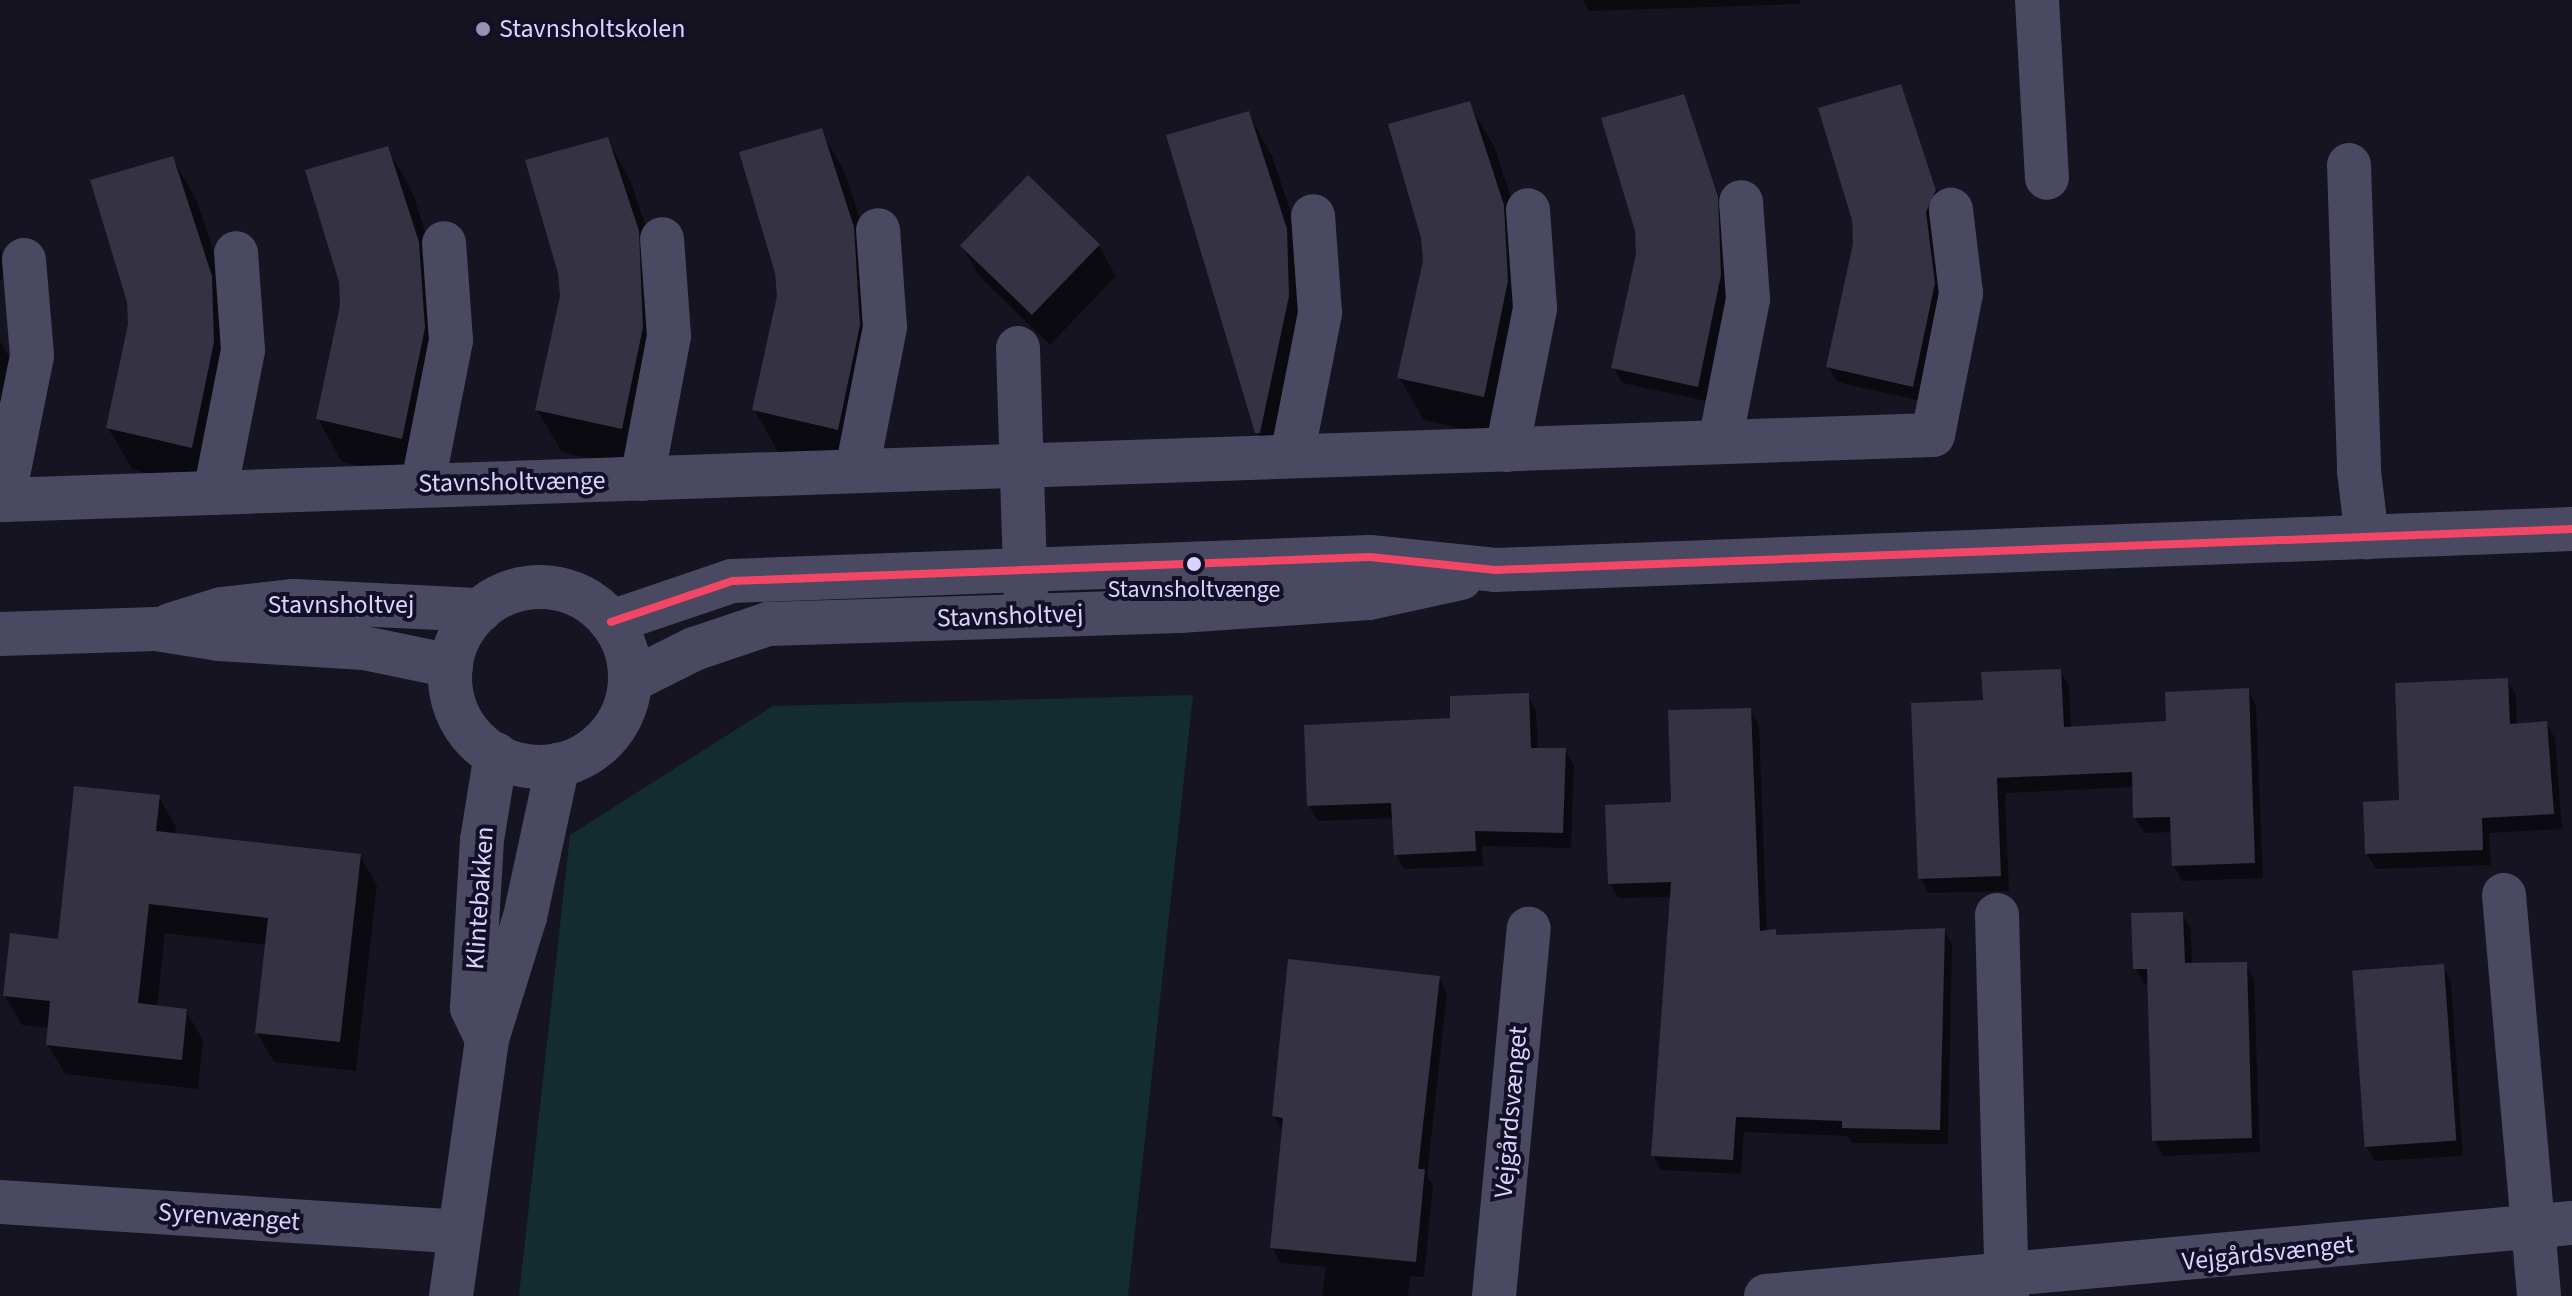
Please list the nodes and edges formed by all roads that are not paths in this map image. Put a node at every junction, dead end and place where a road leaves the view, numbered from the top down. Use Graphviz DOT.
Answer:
graph roads {
  1 [pos="2037,0"];
  2 [pos="2349,165"];
  3 [pos="2047,178"];
  4 [pos="1741,202"];
  5 [pos="1528,210"];
  6 [pos="1951,210"];
  7 [pos="1313,216"];
  8 [pos="878,230"];
  9 [pos="662,239"];
  10 [pos="444,243"];
  11 [pos="236,253"];
  12 [pos="24,260"];
  13 [pos="1018,348"];
  14 [pos="1720,442"];
  15 [pos="1507,450"];
  16 [pos="1292,456"];
  17 [pos="1020,465"];
  18 [pos="857,470"];
  19 [pos="642,479"];
  20 [pos="423,483"];
  21 [pos="215,493"];
  22 [pos="2572,529"];
  23 [pos="2367,538"];
  24 [pos="1025,567"];
  25 [pos="1495,570"];
  26 [pos="481,610"];
  27 [pos="1027,615"];
  28 [pos="611,622"];
  29 [pos="156,629"];
  30 [pos="0,634"];
  31 [pos="451,666"];
  32 [pos="630,681"];
  33 [pos="496,754"];
  34 [pos="558,765"];
  35 [pos="2504,895"];
  36 [pos="1997,915"];
  37 [pos="1529,929"];
  38 [pos="487,1039"];
  39 [pos="0,1202"];
  40 [pos="2551,1225"];
  41 [pos="458,1232"];
  42 [pos="2007,1287"];
  43 [pos="451,1296"];
  44 [pos="1494,1296"];
  45 [pos="1766,1296"];
  46 [pos="2539,1296"];
  1 -- 3 [label="street"];
  2 -- 23 [label="street"];
  4 -- 14 [label="street"];
  5 -- 15 [label="street"];
  6 -- 14 [label="street, Stavnsholtvænge"];
  7 -- 16 [label="street"];
  8 -- 18 [label="street"];
  9 -- 19 [label="street"];
  10 -- 20 [label="street"];
  11 -- 21 [label="street"];
  12 -- 21 [label="street, Stavnsholtvænge"];
  13 -- 17 [label="street"];
  14 -- 15 [label="street, Stavnsholtvænge"];
  15 -- 16 [label="street, Stavnsholtvænge"];
  16 -- 17 [label="street, Stavnsholtvænge"];
  17 -- 18 [label="street, Stavnsholtvænge"];
  17 -- 24 [label="street"];
  18 -- 19 [label="street, Stavnsholtvænge"];
  19 -- 20 [label="street, Stavnsholtvænge"];
  20 -- 21 [label="street, Stavnsholtvænge"];
  22 -- 23 [label="street, Stavnsholtvej"];
  23 -- 25 [label="street, Stavnsholtvej"];
  24 -- 25 [label="street, Stavnsholtvej"];
  24 -- 27 [label="street"];
  24 -- 28 [label="street, Stavnsholtvej"];
  25 -- 27 [label="street, Stavnsholtvej"];
  26 -- 28 [label="street"];
  26 -- 29 [label="street, Stavnsholtvej"];
  26 -- 31 [label="street"];
  27 -- 32 [label="street, Stavnsholtvej"];
  28 -- 32 [label="street"];
  29 -- 30 [label="street, Stavnsholtvej"];
  29 -- 31 [label="street, Stavnsholtvej"];
  31 -- 33 [label="street"];
  32 -- 34 [label="street"];
  33 -- 34 [label="street"];
  33 -- 38 [label="street, Klintebakken"];
  34 -- 38 [label="street, Klintebakken"];
  35 -- 40 [label="street"];
  36 -- 42 [label="street"];
  37 -- 44 [label="street, Vejgårdsvænget"];
  38 -- 41 [label="street, Klintebakken"];
  39 -- 41 [label="street, Syrenvænget"];
  40 -- 42 [label="street, Vejgårdsvænget"];
  40 -- 46 [label="street"];
  41 -- 43 [label="street, Klintebakken"];
  42 -- 45 [label="street, Vejgårdsvænget"];
}
